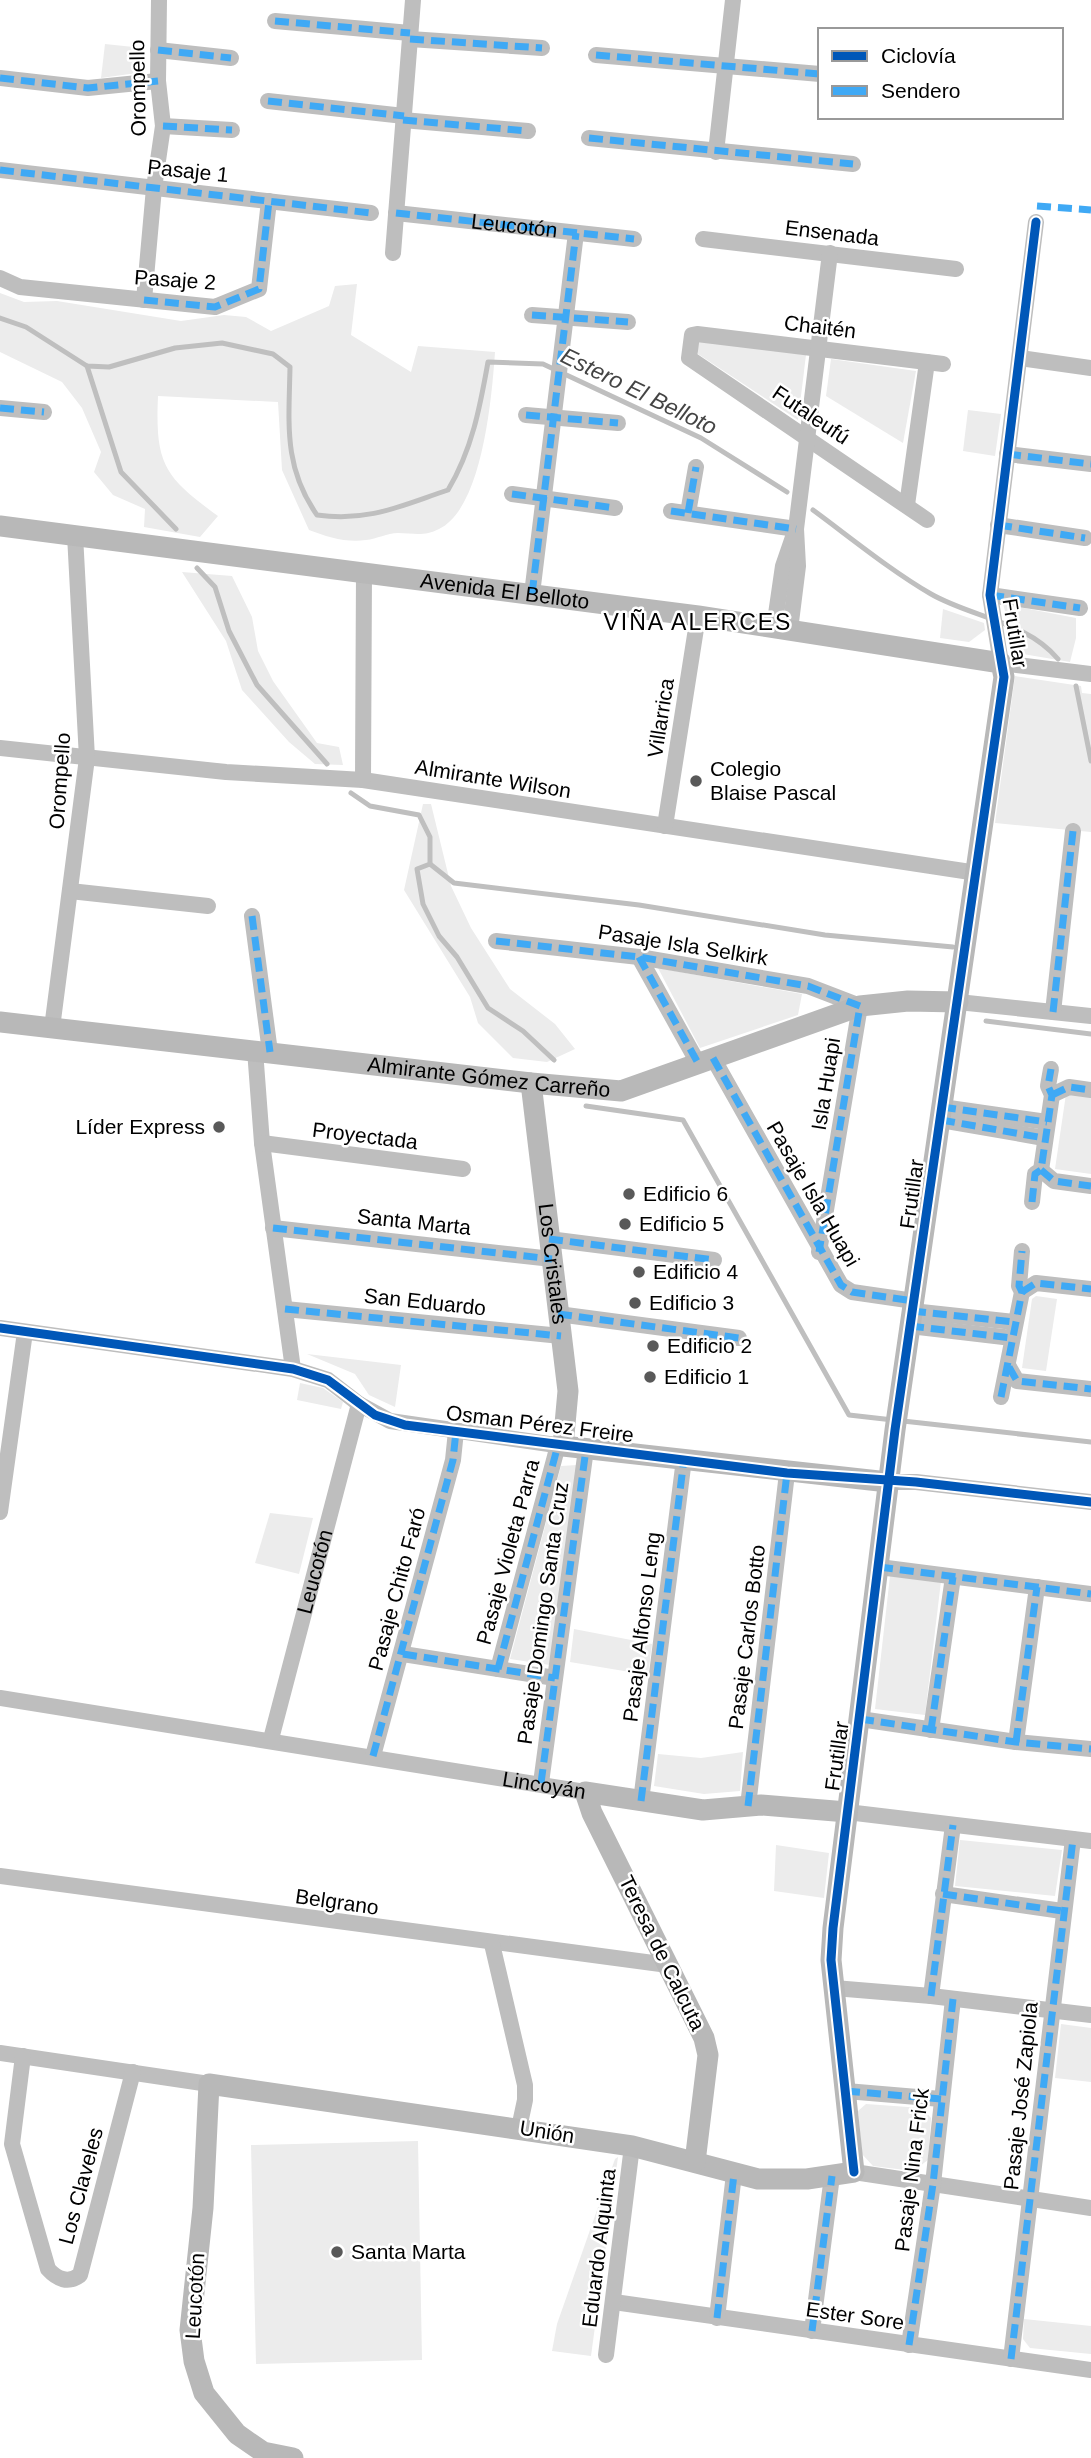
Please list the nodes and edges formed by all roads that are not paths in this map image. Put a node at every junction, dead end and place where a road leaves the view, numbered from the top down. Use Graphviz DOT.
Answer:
graph roads {
  1 [pos="159,0"];
  2 [pos="413,0"];
  3 [pos="733,0"];
  4 [pos="275,21"];
  5 [pos="410,36"];
  6 [pos="542,48"];
  7 [pos="158,50"];
  8 [pos="596,55"];
  9 [pos="231,58"];
  10 [pos="726,66"];
  11 [pos="818,74"];
  12 [pos="0,78"];
  13 [pos="158,81"];
  14 [pos="268,101"];
  15 [pos="403,118"];
  16 [pos="163,126"];
  17 [pos="232,130"];
  18 [pos="528,131"];
  19 [pos="589,138"];
  20 [pos="716,152"];
  21 [pos="853,164"];
  22 [pos="0,170"];
  23 [pos="154,188"];
  24 [pos="269,201"];
  25 [pos="396,212"];
  26 [pos="372,213"];
  27 [pos="1036,222"];
  28 [pos="576,233"];
  29 [pos="634,239"];
  30 [pos="703,239"];
  31 [pos="393,253"];
  32 [pos="830,253"];
  33 [pos="956,269"];
  34 [pos="0,278"];
  35 [pos="144,300"];
  36 [pos="532,316"];
  37 [pos="565,318"];
  38 [pos="628,322"];
  39 [pos="692,335"];
  40 [pos="819,347"];
  41 [pos="1020,358"];
  42 [pos="1091,368"];
  43 [pos="0,408"];
  44 [pos="44,412"];
  45 [pos="526,415"];
  46 [pos="555,417"];
  47 [pos="618,423"];
  48 [pos="808,438"];
  49 [pos="1007,454"];
  50 [pos="1091,464"];
  51 [pos="696,467"];
  52 [pos="512,494"];
  53 [pos="544,498"];
  54 [pos="907,505"];
  55 [pos="615,508"];
  56 [pos="671,511"];
  57 [pos="688,513"];
  58 [pos="927,520"];
  59 [pos="998,525"];
  60 [pos="0,526"];
  61 [pos="796,528"];
  62 [pos="75,535"];
  63 [pos="1085,538"];
  64 [pos="364,571"];
  65 [pos="532,594"];
  66 [pos="990,595"];
  67 [pos="1080,608"];
  68 [pos="698,616"];
  69 [pos="782,629"];
  70 [pos="1001,663"];
  71 [pos="1091,674"];
  72 [pos="0,748"];
  73 [pos="87,758"];
  74 [pos="363,780"];
  75 [pos="665,826"];
  76 [pos="1073,831"];
  77 [pos="978,873"];
  78 [pos="70,891"];
  79 [pos="208,906"];
  80 [pos="253,916"];
  81 [pos="496,941"];
  82 [pos="639,957"];
  83 [pos="958,1002"];
  84 [pos="860,1006"];
  85 [pos="1053,1012"];
  86 [pos="1091,1016"];
  87 [pos="0,1022"];
  88 [pos="52,1028"];
  89 [pos="262,1051"];
  90 [pos="705,1061"];
  91 [pos="1051,1069"];
  92 [pos="531,1083"];
  93 [pos="1091,1090"];
  94 [pos="1052,1095"];
  95 [pos="942,1114"];
  96 [pos="1046,1130"];
  97 [pos="262,1143"];
  98 [pos="463,1169"];
  99 [pos="1041,1170"];
  100 [pos="1091,1186"];
  101 [pos="1032,1202"];
  102 [pos="272,1228"];
  103 [pos="550,1249"];
  104 [pos="1022,1251"];
  105 [pos="819,1252"];
  106 [pos="714,1260"];
  107 [pos="1091,1289"];
  108 [pos="1022,1292"];
  109 [pos="285,1309"];
  110 [pos="912,1313"];
  111 [pos="558,1314"];
  112 [pos="0,1328"];
  113 [pos="1013,1330"];
  114 [pos="25,1332"];
  115 [pos="561,1336"];
  116 [pos="739,1338"];
  117 [pos="1009,1367"];
  118 [pos="293,1369"];
  119 [pos="1091,1389"];
  120 [pos="1001,1397"];
  121 [pos="359,1404"];
  122 [pos="456,1432"];
  123 [pos="560,1446"];
  124 [pos="586,1449"];
  125 [pos="684,1459"];
  126 [pos="787,1473"];
  127 [pos="888,1482"];
  128 [pos="1091,1502"];
  129 [pos="0,1512"];
  130 [pos="879,1567"];
  131 [pos="953,1577"];
  132 [pos="1037,1587"];
  133 [pos="1091,1594"];
  134 [pos="403,1654"];
  135 [pos="499,1669"];
  136 [pos="555,1678"];
  137 [pos="0,1698"];
  138 [pos="860,1719"];
  139 [pos="931,1730"];
  140 [pos="271,1739"];
  141 [pos="1016,1742"];
  142 [pos="1091,1749"];
  143 [pos="373,1756"];
  144 [pos="541,1783"];
  145 [pos="585,1791"];
  146 [pos="641,1801"];
  147 [pos="748,1806"];
  148 [pos="847,1812"];
  149 [pos="953,1825"];
  150 [pos="1073,1839"];
  151 [pos="1091,1841"];
  152 [pos="0,1876"];
  153 [pos="943,1894"];
  154 [pos="1062,1911"];
  155 [pos="492,1944"];
  156 [pos="668,1965"];
  157 [pos="834,1988"];
  158 [pos="931,1996"];
  159 [pos="953,1999"];
  160 [pos="1051,2011"];
  161 [pos="1091,2015"];
  162 [pos="0,2053"];
  163 [pos="23,2056"];
  164 [pos="133,2072"];
  165 [pos="209,2084"];
  166 [pos="846,2091"];
  167 [pos="941,2099"];
  168 [pos="519,2128"];
  169 [pos="632,2146"];
  170 [pos="695,2162"];
  171 [pos="854,2172"];
  172 [pos="734,2174"];
  173 [pos="832,2176"];
  174 [pos="933,2184"];
  175 [pos="1030,2199"];
  176 [pos="1091,2208"];
  177 [pos="614,2302"];
  178 [pos="717,2318"];
  179 [pos="812,2331"];
  180 [pos="909,2344"];
  181 [pos="606,2355"];
  182 [pos="1011,2358"];
  183 [pos="1091,2370"];
  184 [pos="293,2458"];
  1 -- 7 [label="street, Orompello"];
  2 -- 5 [label="street"];
  3 -- 10 [label="street"];
  4 -- 5 [label="street"];
  5 -- 6 [label="street"];
  5 -- 15 [label="street"];
  7 -- 9 [label="street"];
  7 -- 13 [label="street, Orompello"];
  8 -- 10 [label="street"];
  10 -- 11 [label="street"];
  10 -- 20 [label="street"];
  12 -- 13 [label="street"];
  13 -- 16 [label="street, Orompello"];
  14 -- 15 [label="street"];
  15 -- 18 [label="street"];
  15 -- 25 [label="street"];
  16 -- 17 [label="street"];
  16 -- 23 [label="street, Orompello"];
  19 -- 20 [label="street"];
  20 -- 21 [label="street"];
  22 -- 23 [label="street, Pasaje 1"];
  23 -- 24 [label="street, Pasaje 1"];
  23 -- 35 [label="street, Orompello"];
  24 -- 26 [label="street, Pasaje 1"];
  24 -- 35 [label="street, Pasaje 2"];
  25 -- 28 [label="street, Leucotón"];
  25 -- 31 [label="street"];
  27 -- 41 [label="street, Frutillar"];
  28 -- 29 [label="street, Leucotón"];
  28 -- 37 [label="street"];
  30 -- 32 [label="street, Ensenada"];
  32 -- 33 [label="street, Ensenada"];
  32 -- 40 [label="street"];
  34 -- 35 [label="street, Pasaje 2"];
  36 -- 37 [label="street"];
  37 -- 38 [label="street"];
  37 -- 46 [label="street"];
  39 -- 40 [label="street, Chaitén"];
  39 -- 48 [label="street, Futaleufú"];
  40 -- 48 [label="street"];
  40 -- 54 [label="street, Chaitén"];
  41 -- 42 [label="street"];
  41 -- 49 [label="street, Frutillar"];
  43 -- 44 [label="street"];
  45 -- 46 [label="street"];
  46 -- 47 [label="street"];
  46 -- 53 [label="street"];
  48 -- 54 [label="street, Futaleufú"];
  48 -- 61 [label="street"];
  49 -- 50 [label="street"];
  49 -- 59 [label="street, Frutillar"];
  51 -- 57 [label="street"];
  52 -- 53 [label="street"];
  53 -- 55 [label="street"];
  53 -- 65 [label="street"];
  54 -- 58 [label="street, Futaleufú"];
  56 -- 57 [label="street"];
  57 -- 61 [label="street"];
  59 -- 63 [label="street"];
  59 -- 66 [label="street, Frutillar"];
  60 -- 62 [label="street, Avenida El Belloto"];
  61 -- 69 [label="street"];
  62 -- 64 [label="street, Avenida El Belloto"];
  62 -- 73 [label="street, Orompello"];
  64 -- 65 [label="street, Avenida El Belloto"];
  64 -- 74 [label="street"];
  65 -- 68 [label="street, Avenida El Belloto"];
  66 -- 67 [label="street"];
  66 -- 70 [label="street, Frutillar"];
  68 -- 69 [label="street, Avenida El Belloto"];
  68 -- 75 [label="street, Villarrica"];
  69 -- 70 [label="street, Avenida El Belloto"];
  70 -- 71 [label="street, Avenida El Belloto"];
  70 -- 77 [label="street, Frutillar"];
  72 -- 73 [label="street, Almirante Wilson"];
  73 -- 74 [label="street, Almirante Wilson"];
  73 -- 78 [label="street, Orompello"];
  74 -- 75 [label="street, Almirante Wilson"];
  75 -- 77 [label="street, Almirante Wilson"];
  76 -- 85 [label="street"];
  77 -- 83 [label="street, Frutillar"];
  78 -- 79 [label="street"];
  78 -- 88 [label="street, Orompello"];
  80 -- 89 [label="street"];
  81 -- 82 [label="street, Pasaje Isla Selkirk"];
  82 -- 84 [label="street, Pasaje Isla Selkirk"];
  82 -- 90 [label="street, Pasaje Isla Huapi"];
  83 -- 84 [label="street, Almirante Gómez Carreño"];
  83 -- 85 [label="street, Almirante Gómez Carreño"];
  83 -- 95 [label="street, Frutillar"];
  84 -- 90 [label="street, Almirante Gómez Carreño"];
  84 -- 105 [label="street, Isla Huapi"];
  85 -- 86 [label="street, Almirante Gómez Carreño"];
  87 -- 88 [label="street, Almirante Gómez Carreño"];
  88 -- 89 [label="street, Almirante Gómez Carreño"];
  89 -- 92 [label="street, Almirante Gómez Carreño"];
  89 -- 97 [label="street"];
  90 -- 92 [label="street, Almirante Gómez Carreño"];
  90 -- 105 [label="street, Pasaje Isla Huapi"];
  91 -- 94 [label="street"];
  92 -- 103 [label="street, Los Cristales"];
  93 -- 94 [label="street"];
  94 -- 96 [label="street"];
  95 -- 96 [label="street"];
  95 -- 110 [label="street, Frutillar"];
  96 -- 99 [label="street"];
  97 -- 98 [label="street, Proyectada"];
  97 -- 102 [label="street"];
  99 -- 100 [label="street"];
  99 -- 101 [label="street"];
  102 -- 103 [label="street, Santa Marta"];
  102 -- 109 [label="street"];
  103 -- 106 [label="street, Santa Marta"];
  103 -- 111 [label="street, Los Cristales"];
  104 -- 108 [label="street"];
  105 -- 110 [label="street, Pasaje Isla Huapi"];
  107 -- 108 [label="street"];
  108 -- 113 [label="street"];
  109 -- 115 [label="street, San Eduardo"];
  109 -- 118 [label="street"];
  110 -- 113 [label="street, Pasaje Isla Huapi"];
  110 -- 127 [label="street, Frutillar"];
  111 -- 115 [label="street, Los Cristales"];
  111 -- 116 [label="street"];
  112 -- 114 [label="street, Osman Pérez Freire"];
  113 -- 117 [label="street"];
  114 -- 118 [label="street, Osman Pérez Freire"];
  114 -- 129 [label="street"];
  115 -- 123 [label="street, Los Cristales"];
  117 -- 119 [label="street"];
  117 -- 120 [label="street"];
  118 -- 121 [label="street, Osman Pérez Freire"];
  121 -- 122 [label="street, Osman Pérez Freire"];
  121 -- 140 [label="street, Leucotón"];
  122 -- 123 [label="street, Osman Pérez Freire"];
  122 -- 134 [label="street, Pasaje Chito Faró"];
  123 -- 124 [label="street, Osman Pérez Freire"];
  123 -- 135 [label="street, Pasaje Violeta Parra"];
  124 -- 125 [label="street, Osman Pérez Freire"];
  124 -- 136 [label="street, Pasaje Domingo Santa Cruz"];
  125 -- 126 [label="street, Osman Pérez Freire"];
  125 -- 146 [label="street, Pasaje Alfonso Leng"];
  126 -- 127 [label="street, Osman Pérez Freire"];
  126 -- 147 [label="street, Pasaje Carlos Botto"];
  127 -- 128 [label="street, Osman Pérez Freire"];
  127 -- 130 [label="street, Frutillar"];
  130 -- 131 [label="street"];
  130 -- 138 [label="street, Frutillar"];
  131 -- 132 [label="street"];
  131 -- 139 [label="street"];
  132 -- 133 [label="street"];
  132 -- 141 [label="street"];
  134 -- 135 [label="street"];
  134 -- 143 [label="street, Pasaje Chito Faró"];
  135 -- 136 [label="street"];
  136 -- 144 [label="street, Pasaje Domingo Santa Cruz"];
  137 -- 140 [label="street, Lincoyán"];
  138 -- 139 [label="street"];
  138 -- 148 [label="street, Frutillar"];
  139 -- 141 [label="street"];
  140 -- 143 [label="street, Lincoyán"];
  141 -- 142 [label="street"];
  143 -- 144 [label="street, Lincoyán"];
  144 -- 145 [label="street, Lincoyán"];
  145 -- 146 [label="street, Lincoyán"];
  145 -- 156 [label="street, Teresa de Calcuta"];
  146 -- 147 [label="street, Lincoyán"];
  147 -- 148 [label="street, Lincoyán"];
  148 -- 149 [label="street, Lincoyán"];
  148 -- 157 [label="street, Frutillar"];
  149 -- 150 [label="street, Lincoyán"];
  149 -- 153 [label="street"];
  150 -- 151 [label="street, Lincoyán"];
  150 -- 154 [label="street, Pasaje José Zapiola"];
  152 -- 155 [label="street, Belgrano"];
  153 -- 154 [label="street"];
  153 -- 158 [label="street"];
  154 -- 160 [label="street, Pasaje José Zapiola"];
  155 -- 156 [label="street, Belgrano"];
  155 -- 168 [label="street"];
  156 -- 170 [label="street, Teresa de Calcuta"];
  157 -- 158 [label="street"];
  157 -- 166 [label="street, Frutillar"];
  158 -- 159 [label="street"];
  159 -- 160 [label="street"];
  159 -- 167 [label="street, Pasaje Nina Frick"];
  160 -- 161 [label="street"];
  160 -- 175 [label="street, Pasaje José Zapiola"];
  162 -- 163 [label="street, Unión"];
  163 -- 164 [label="street, Unión"];
  163 -- 164 [label="street, Los Claveles"];
  164 -- 165 [label="street, Unión"];
  165 -- 168 [label="street, Unión"];
  165 -- 184 [label="street, Leucotón"];
  166 -- 167 [label="street"];
  166 -- 171 [label="street, Frutillar"];
  167 -- 174 [label="street, Pasaje Nina Frick"];
  168 -- 169 [label="street, Unión"];
  169 -- 170 [label="street, Unión"];
  169 -- 177 [label="street, Eduardo Alquinta"];
  170 -- 172 [label="street, Unión"];
  171 -- 173 [label="street, Unión"];
  171 -- 174 [label="street, Unión"];
  172 -- 173 [label="street, Unión"];
  172 -- 178 [label="street"];
  173 -- 179 [label="street"];
  174 -- 175 [label="street, Unión"];
  174 -- 180 [label="street, Pasaje Nina Frick"];
  175 -- 176 [label="street, Unión"];
  175 -- 182 [label="street, Pasaje José Zapiola"];
  177 -- 178 [label="street, Ester Sore"];
  177 -- 181 [label="street, Eduardo Alquinta"];
  178 -- 179 [label="street, Ester Sore"];
  179 -- 180 [label="street, Ester Sore"];
  180 -- 182 [label="street, Ester Sore"];
  182 -- 183 [label="street, Ester Sore"];
}
